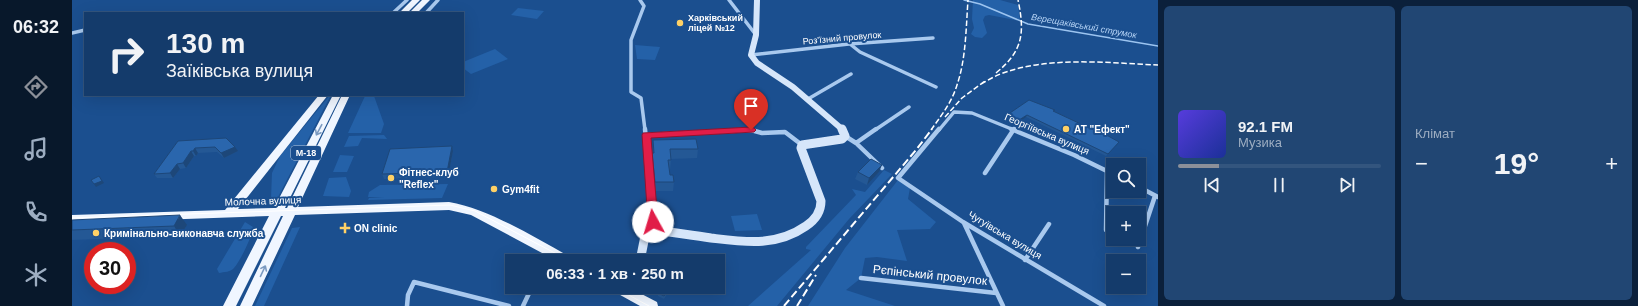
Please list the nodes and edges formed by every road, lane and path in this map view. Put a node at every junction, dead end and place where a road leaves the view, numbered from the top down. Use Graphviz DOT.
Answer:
graph roads {
  1 [pos="407,0"];
  2 [pos="416,0"];
  3 [pos="426,0"];
  4 [pos="438,0"];
  5 [pos="640,0"];
  6 [pos="729,0"];
  7 [pos="757,0"];
  8 [pos="394,12"];
  9 [pos="404,12"];
  10 [pos="414,12"];
  11 [pos="427,12"];
  12 [pos="84,30"];
  13 [pos="72,33"];
  14 [pos="756,35"];
  15 [pos="934,38"];
  16 [pos="849,44"];
  17 [pos="751,55"];
  18 [pos="851,74"];
  19 [pos="936,87"];
  20 [pos="324,96"];
  21 [pos="338,96"];
  22 [pos="339,96"];
  23 [pos="808,99"];
  24 [pos="909,107"];
  25 [pos="1014,129"];
  26 [pos="646,135"];
  27 [pos="845,136"];
  28 [pos="856,143"];
  29 [pos="802,145"];
  30 [pos="882,168"];
  31 [pos="1106,170"];
  32 [pos="985,173"];
  33 [pos="898,178"];
  34 [pos="1146,191"];
  35 [pos="1157,197"];
  36 [pos="276,212"];
  37 [pos="291,212"];
  38 [pos="228,214"];
  39 [pos="72,219"];
  40 [pos="963,222"];
  41 [pos="1049,224"];
  42 [pos="651,232"];
  43 [pos="1138,247"];
  44 [pos="542,254"];
  45 [pos="641,254"];
  46 [pos="1025,260"];
  47 [pos="862,278"];
  48 [pos="996,293"];
  49 [pos="529,294"];
  50 [pos="638,294"];
  51 [pos="229,306"];
  52 [pos="246,306"];
  53 [pos="407,306"];
  54 [pos="509,306"];
  55 [pos="523,306"];
  56 [pos="652,306"];
  57 [pos="1004,306"];
  58 [pos="1104,306"];
  1 -- 8 [label="street"];
  2 -- 9 [label="main road"];
  3 -- 10 [label="main road"];
  4 -- 11 [label="street"];
  5 -- 26 [label="street"];
  6 -- 14 [label="street"];
  7 -- 14 [label="street"];
  12 -- 13 [label="street"];
  14 -- 17 [label="street"];
  15 -- 16 [label="street, Роз’їзний провулок"];
  16 -- 17 [label="street, Роз’їзний провулок"];
  16 -- 19 [label="street"];
  17 -- 23 [label="street"];
  18 -- 23 [label="street"];
  20 -- 38 [label="main road"];
  21 -- 36 [label="main road, М-18, one-way"];
  22 -- 37 [label="main road, М-18"];
  23 -- 27 [label="street"];
  24 -- 28 [label="street"];
  25 -- 31 [label="street, Георгіївська вулиця"];
  25 -- 32 [label="street"];
  25 -- 33 [label="street, Георгіївська вулиця"];
  26 -- 29 [label="street"];
  26 -- 42 [label="street"];
  27 -- 28 [label="street"];
  27 -- 29 [label="street"];
  28 -- 30 [label="street"];
  29 -- 42 [label="street"];
  33 -- 40 [label="street, Чугуївська вулиця"];
  34 -- 35 [label="street"];
  35 -- 43 [label="street"];
  36 -- 37 [label="main road, Молочна вулиця"];
  36 -- 38 [label="main road, Молочна вулиця"];
  36 -- 51 [label="main road, М-18"];
  37 -- 44 [label="main road, Молочна вулиця"];
  52 -- 37 [label="main road, М-18, one-way"];
  38 -- 39 [label="main road, Молочна вулиця"];
  40 -- 46 [label="street, Чугуївська вулиця"];
  40 -- 48 [label="street"];
  41 -- 46 [label="street"];
  42 -- 45 [label="street"];
  46 -- 58 [label="street, Чугуївська вулиця"];
  47 -- 48 [label="street, Рєпінський провулок"];
  48 -- 57 [label="street"];
  49 -- 55 [label="street"];
  50 -- 56 [label="main road"];
  53 -- 54 [label="street"];
}
